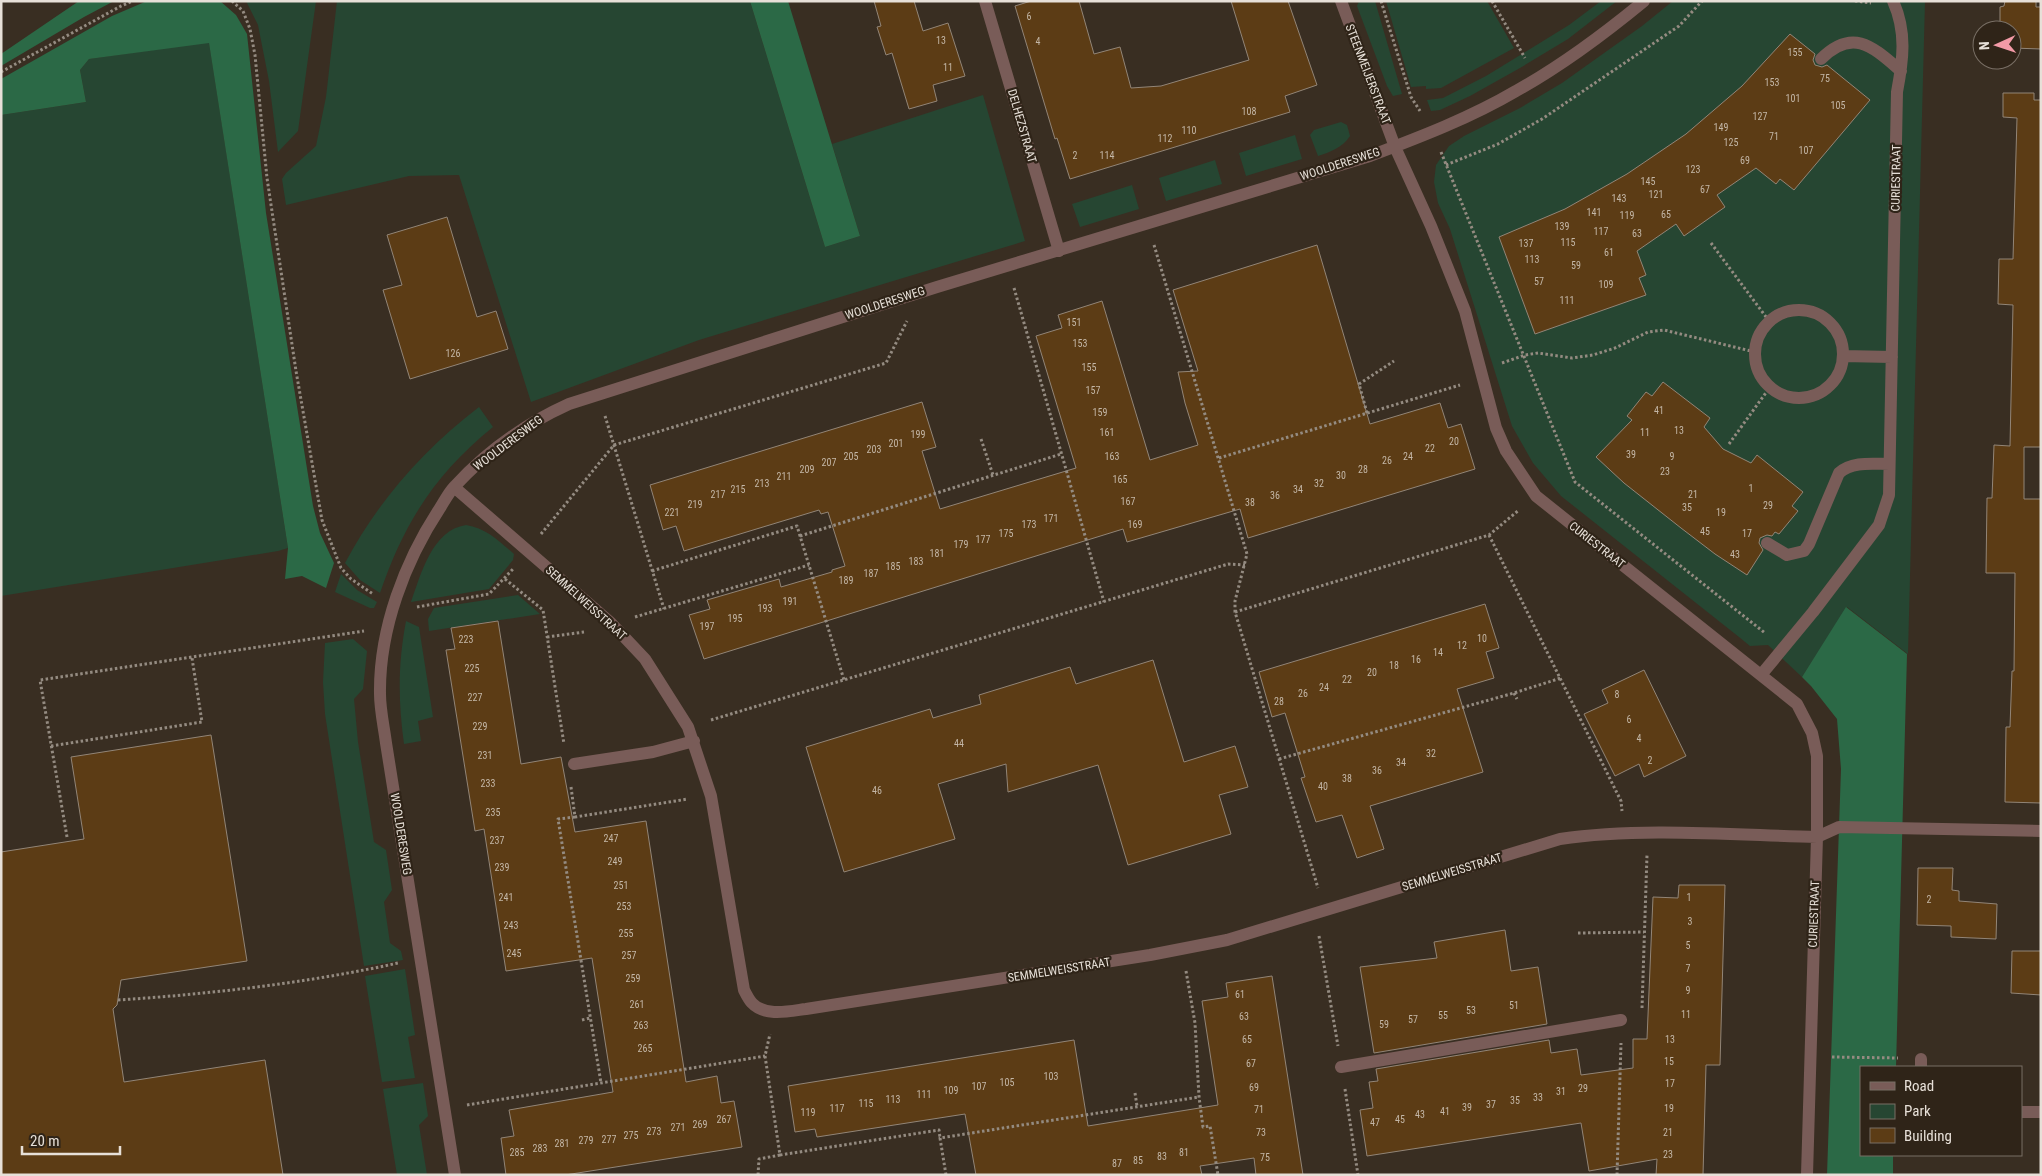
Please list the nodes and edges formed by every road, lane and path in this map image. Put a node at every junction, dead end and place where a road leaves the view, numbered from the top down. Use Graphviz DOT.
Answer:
graph roads {
  1 [pos="133,1"];
  2 [pos="232,1"];
  3 [pos="986,1"];
  4 [pos="1341,1"];
  5 [pos="1381,1"];
  6 [pos="1492,1"];
  7 [pos="1644,1"];
  8 [pos="1702,1"];
  9 [pos="1893,1"];
  10 [pos="1821,59"];
  11 [pos="1901,71"];
  12 [pos="1,72"];
  13 [pos="1537,78"];
  14 [pos="1433,132"];
  15 [pos="1395,146"];
  16 [pos="1446,165"];
  17 [pos="1147,224"];
  18 [pos="1711,242"];
  19 [pos="1059,251"];
  20 [pos="1008,266"];
  21 [pos="916,318"];
  22 [pos="1769,321"];
  23 [pos="1755,352"];
  24 [pos="1524,355"];
  25 [pos="1843,356"];
  26 [pos="1892,357"];
  27 [pos="1394,361"];
  28 [pos="1483,378"];
  29 [pos="1770,387"];
  30 [pos="598,394"];
  31 [pos="1367,413"];
  32 [pos="981,439"];
  33 [pos="1729,444"];
  34 [pos="614,445"];
  35 [pos="1062,454"];
  36 [pos="1219,458"];
  37 [pos="1889,464"];
  38 [pos="993,475"];
  39 [pos="454,487"];
  40 [pos="1536,496"];
  41 [pos="1489,535"];
  42 [pos="800,536"];
  43 [pos="1767,542"];
  44 [pos="528,551"];
  45 [pos="809,565"];
  46 [pos="1245,565"];
  47 [pos="652,571"];
  48 [pos="505,579"];
  49 [pos="395,602"];
  50 [pos="1104,602"];
  51 [pos="664,609"];
  52 [pos="1235,612"];
  53 [pos="611,623"];
  54 [pos="388,628"];
  55 [pos="547,637"];
  56 [pos="1784,648"];
  57 [pos="192,658"];
  58 [pos="1761,676"];
  59 [pos="1560,678"];
  60 [pos="844,680"];
  61 [pos="1514,693"];
  62 [pos="1517,699"];
  63 [pos="688,727"];
  64 [pos="694,741"];
  65 [pos="564,745"];
  66 [pos="51,746"];
  67 [pos="1279,759"];
  68 [pos="574,764"];
  69 [pos="570,782"];
  70 [pos="711,796"];
  71 [pos="575,817"];
  72 [pos="2041,831"];
  73 [pos="1624,833"];
  74 [pos="1648,833"];
  75 [pos="67,837"];
  76 [pos="1817,837"];
  77 [pos="1324,910"];
  78 [pos="1644,932"];
  79 [pos="1578,933"];
  80 [pos="1183,949"];
  81 [pos="421,958"];
  82 [pos="118,1000"];
  83 [pos="776,1012"];
  84 [pos="590,1018"];
  85 [pos="582,1020"];
  86 [pos="1622,1020"];
  87 [pos="765,1056"];
  88 [pos="1810,1057"];
  89 [pos="1921,1063"];
  90 [pos="1341,1067"];
  91 [pos="601,1083"];
  92 [pos="1135,1093"];
  93 [pos="1199,1097"];
  94 [pos="1137,1106"];
  95 [pos="445,1108"];
  96 [pos="2022,1112"];
  97 [pos="2041,1112"];
  98 [pos="940,1138"];
  99 [pos="780,1155"];
  100 [pos="455,1175"];
  101 [pos="758,1175"];
  102 [pos="946,1175"];
  103 [pos="1218,1175"];
  104 [pos="1617,1175"];
  105 [pos="1806,1175"];
  1 -- 12 [label="path"];
  2 -- 49 [label="path"];
  3 -- 19 [label="street, DELHEZSTRAAT"];
  4 -- 15 [label="street, STEENMEIJERSTRAAT"];
  5 -- 14 [label="path"];
  6 -- 13 [label="path"];
  7 -- 13 [label="street, WOOLDERESWEG"];
  8 -- 16 [label="path"];
  9 -- 11 [label="street, CURIESTRAAT"];
  10 -- 11 [label="street"];
  11 -- 26 [label="street, CURIESTRAAT"];
  13 -- 14 [label="street, WOOLDERESWEG"];
  14 -- 15 [label="street, WOOLDERESWEG"];
  14 -- 16 [label="path"];
  15 -- 17 [label="street, WOOLDERESWEG"];
  15 -- 28 [label="street, CURIESTRAAT"];
  16 -- 24 [label="path"];
  17 -- 19 [label="street, WOOLDERESWEG"];
  17 -- 36 [label="path"];
  18 -- 22 [label="path"];
  19 -- 20 [label="street, WOOLDERESWEG"];
  20 -- 30 [label="street, WOOLDERESWEG"];
  20 -- 35 [label="path"];
  21 -- 34 [label="path"];
  22 -- 23 [label="street"];
  22 -- 25 [label="street"];
  23 -- 24 [label="path"];
  23 -- 29 [label="street"];
  24 -- 56 [label="path"];
  25 -- 26 [label="street"];
  25 -- 29 [label="street"];
  26 -- 37 [label="street, CURIESTRAAT"];
  27 -- 31 [label="path"];
  28 -- 31 [label="path"];
  28 -- 40 [label="street, CURIESTRAAT"];
  29 -- 33 [label="path"];
  30 -- 34 [label="path"];
  30 -- 39 [label="street, WOOLDERESWEG"];
  31 -- 36 [label="path"];
  32 -- 38 [label="path"];
  34 -- 44 [label="path"];
  34 -- 47 [label="path"];
  35 -- 38 [label="path"];
  35 -- 50 [label="path"];
  36 -- 46 [label="path"];
  37 -- 43 [label="street"];
  37 -- 56 [label="street, CURIESTRAAT"];
  38 -- 42 [label="path"];
  39 -- 44 [label="street, SEMMELWEISSTRAAT"];
  39 -- 49 [label="street, WOOLDERESWEG"];
  40 -- 41 [label="path"];
  40 -- 58 [label="street, CURIESTRAAT"];
  41 -- 52 [label="path"];
  41 -- 59 [label="path"];
  42 -- 45 [label="path"];
  42 -- 47 [label="path"];
  44 -- 48 [label="path"];
  44 -- 53 [label="street, SEMMELWEISSTRAAT"];
  45 -- 51 [label="path"];
  45 -- 60 [label="path"];
  46 -- 50 [label="path"];
  46 -- 52 [label="path"];
  47 -- 51 [label="path"];
  48 -- 49 [label="path"];
  48 -- 55 [label="path"];
  49 -- 54 [label="street, WOOLDERESWEG"];
  50 -- 60 [label="path"];
  51 -- 53 [label="path"];
  52 -- 67 [label="path"];
  53 -- 55 [label="path"];
  53 -- 63 [label="street, SEMMELWEISSTRAAT"];
  54 -- 57 [label="path"];
  54 -- 81 [label="street, WOOLDERESWEG"];
  55 -- 65 [label="path"];
  56 -- 58 [label="street, CURIESTRAAT"];
  57 -- 66 [label="path"];
  57 -- 66 [label="path"];
  58 -- 76 [label="street, CURIESTRAAT"];
  59 -- 61 [label="path"];
  59 -- 73 [label="path"];
  60 -- 63 [label="path"];
  61 -- 62 [label="path"];
  61 -- 67 [label="path"];
  63 -- 64 [label="street, SEMMELWEISSTRAAT"];
  64 -- 68 [label="street"];
  64 -- 70 [label="street, SEMMELWEISSTRAAT"];
  66 -- 75 [label="path"];
  67 -- 77 [label="path"];
  69 -- 71 [label="path"];
  70 -- 71 [label="path"];
  70 -- 83 [label="street, SEMMELWEISSTRAAT"];
  71 -- 84 [label="path"];
  72 -- 76 [label="street"];
  73 -- 74 [label="street, SEMMELWEISSTRAAT"];
  73 -- 77 [label="street, SEMMELWEISSTRAAT"];
  74 -- 76 [label="street, SEMMELWEISSTRAAT"];
  74 -- 78 [label="path"];
  76 -- 88 [label="street, CURIESTRAAT"];
  77 -- 80 [label="street, SEMMELWEISSTRAAT"];
  78 -- 79 [label="path"];
  78 -- 86 [label="path"];
  80 -- 83 [label="street, SEMMELWEISSTRAAT"];
  80 -- 93 [label="path"];
  81 -- 82 [label="path"];
  81 -- 95 [label="street, WOOLDERESWEG"];
  83 -- 87 [label="path"];
  84 -- 85 [label="path"];
  84 -- 91 [label="path"];
  86 -- 90 [label="street"];
  86 -- 104 [label="path"];
  87 -- 91 [label="path"];
  87 -- 99 [label="path"];
  88 -- 89 [label="path"];
  88 -- 105 [label="street, CURIESTRAAT"];
  91 -- 95 [label="path"];
  92 -- 94 [label="path"];
  93 -- 94 [label="path"];
  93 -- 103 [label="path"];
  94 -- 98 [label="path"];
  95 -- 100 [label="street, WOOLDERESWEG"];
  96 -- 97 [label="street"];
  98 -- 99 [label="path"];
  98 -- 102 [label="path"];
  99 -- 101 [label="path"];
}
